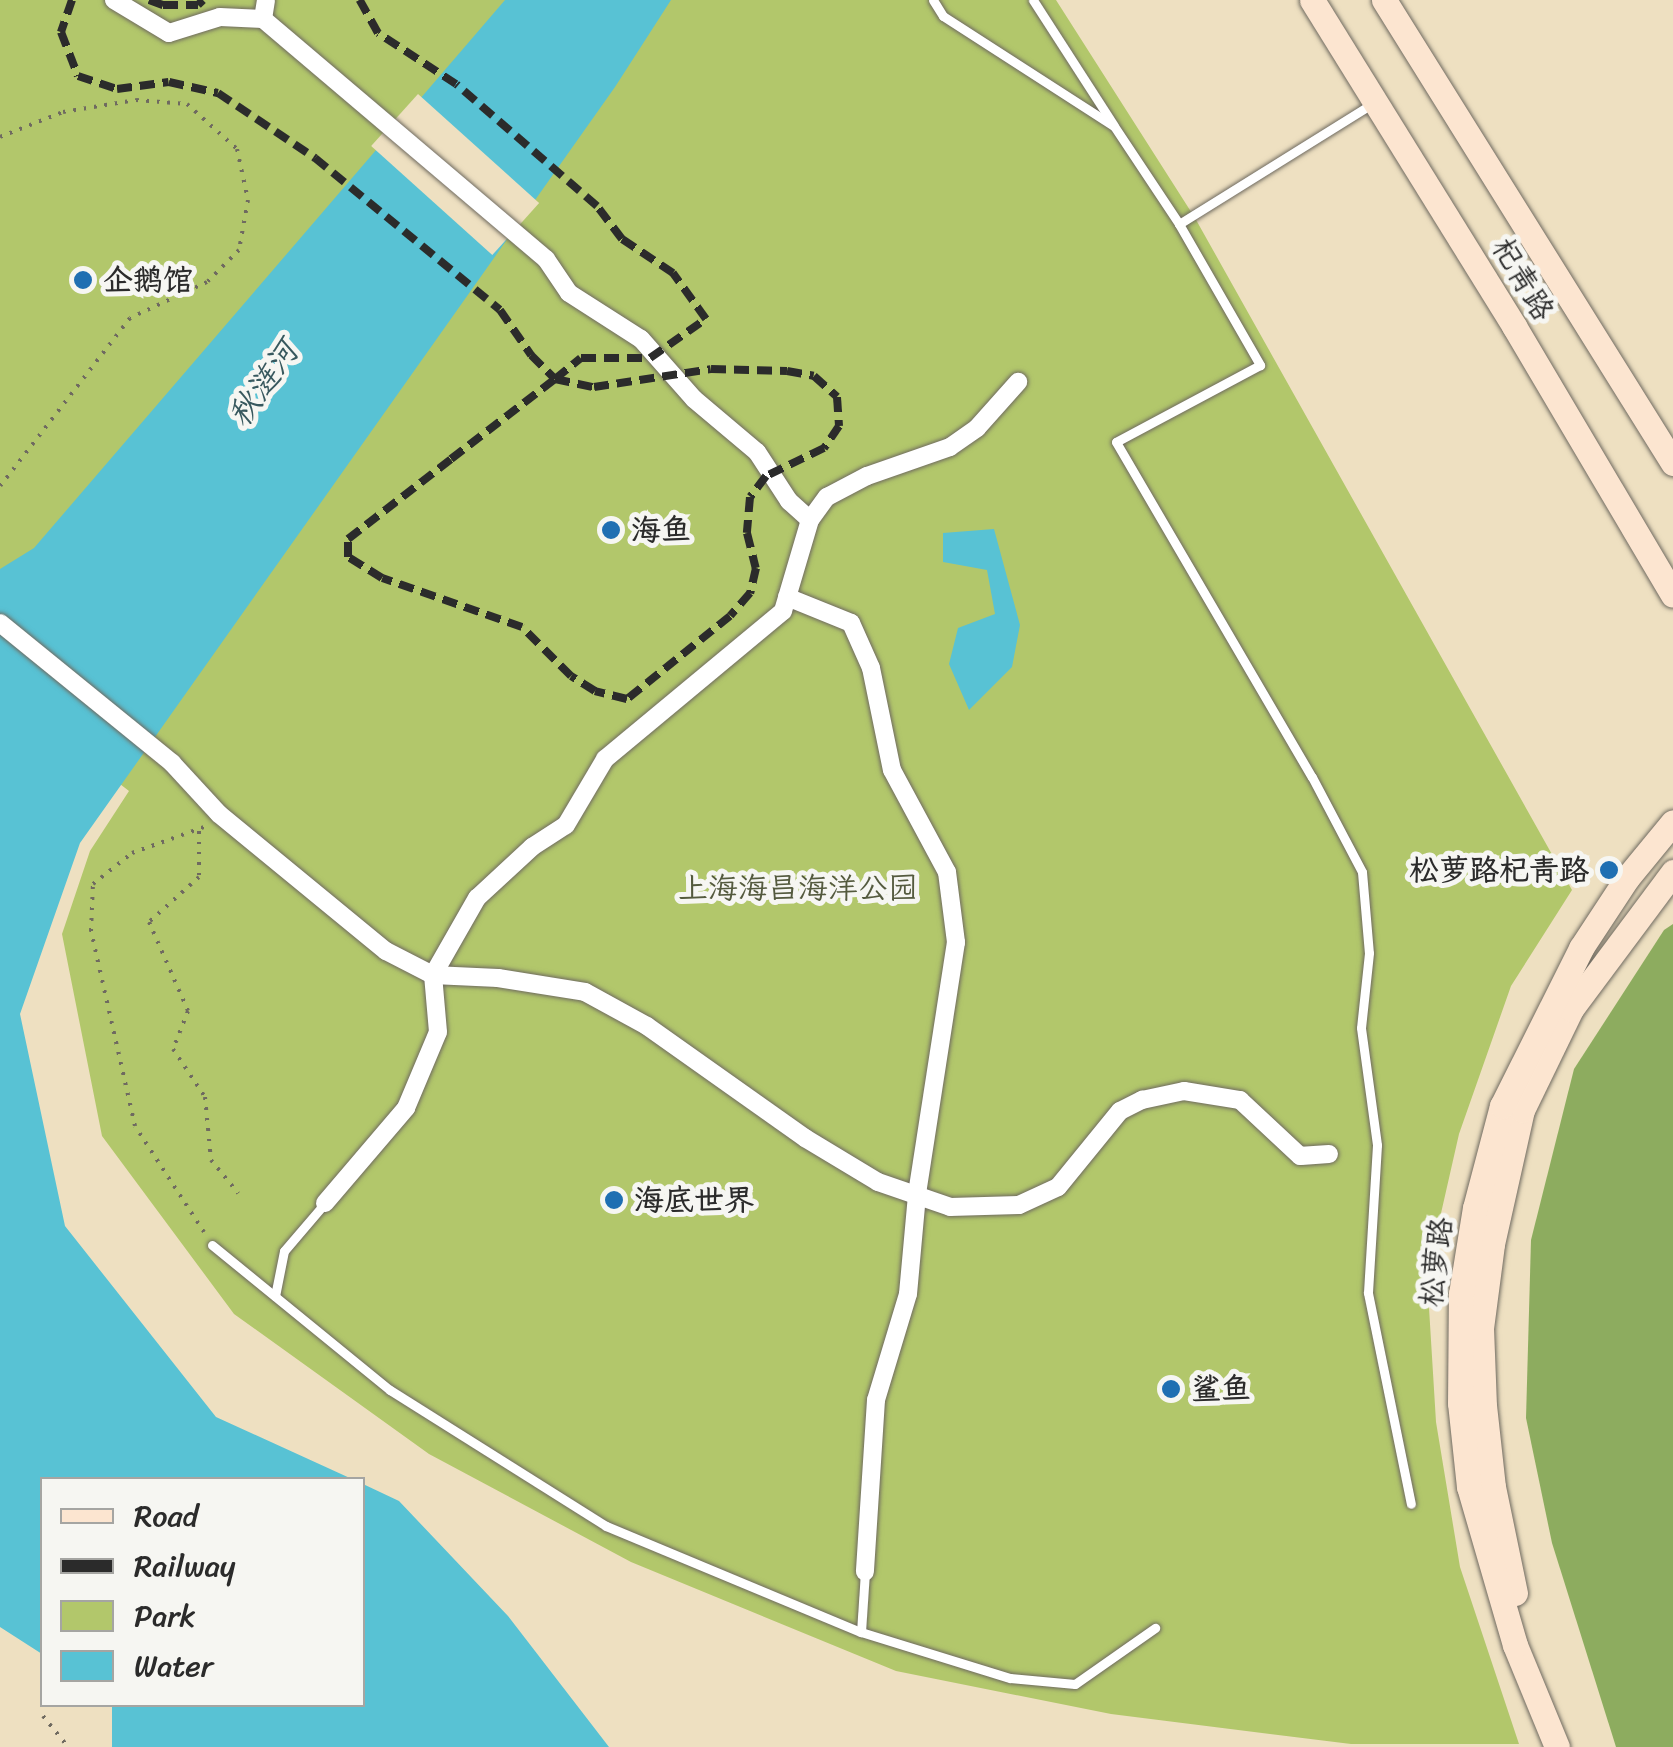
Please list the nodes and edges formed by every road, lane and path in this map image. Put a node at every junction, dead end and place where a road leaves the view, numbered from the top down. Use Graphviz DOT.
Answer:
graph roads {
  1 [pos="114,0"];
  2 [pos="266,0"];
  3 [pos="933,0"];
  4 [pos="1034,0"];
  5 [pos="1312,0"];
  6 [pos="1384,0"];
  7 [pos="263,19"];
  8 [pos="1375,102"];
  9 [pos="1114,126"];
  10 [pos="0,138"];
  11 [pos="1179,224"];
  12 [pos="1018,382"];
  13 [pos="1673,463"];
  14 [pos="0,486"];
  15 [pos="810,520"];
  16 [pos="1673,595"];
  17 [pos="787,596"];
  18 [pos="0,623"];
  19 [pos="219,814"];
  20 [pos="1673,822"];
  21 [pos="199,831"];
  22 [pos="1673,872"];
  23 [pos="433,974"];
  24 [pos="1330,1154"];
  25 [pos="238,1193"];
  26 [pos="917,1196"];
  27 [pos="325,1203"];
  28 [pos="212,1245"];
  29 [pos="274,1296"];
  30 [pos="1411,1504"];
  31 [pos="865,1572"];
  32 [pos="1155,1628"];
  33 [pos="861,1632"];
  34 [pos="42,1716"];
  35 [pos="68,1747"];
  36 [pos="1557,1747"];
  37 [pos="1573,1747"];
  1 -- 7 [label="street"];
  2 -- 7 [label="street"];
  3 -- 9 [label="lane"];
  4 -- 9 [label="lane"];
  5 -- 8 [label="street, 杞青路"];
  6 -- 13 [label="street, 杞青路"];
  7 -- 15 [label="street"];
  8 -- 11 [label="lane"];
  8 -- 16 [label="street, 杞青路"];
  9 -- 11 [label="lane"];
  10 -- 14 [label="path"];
  11 -- 30 [label="lane"];
  12 -- 15 [label="street"];
  15 -- 17 [label="street"];
  17 -- 23 [label="street"];
  17 -- 26 [label="street"];
  18 -- 19 [label="street"];
  19 -- 21 [label="path"];
  19 -- 23 [label="street"];
  20 -- 36 [label="street, 松萝路"];
  21 -- 25 [label="path"];
  21 -- 28 [label="path"];
  22 -- 37 [label="street, 松萝路"];
  23 -- 26 [label="street"];
  23 -- 27 [label="street"];
  24 -- 26 [label="street"];
  26 -- 31 [label="street"];
  27 -- 29 [label="lane"];
  28 -- 29 [label="lane"];
  29 -- 33 [label="lane"];
  31 -- 33 [label="lane"];
  32 -- 33 [label="lane"];
  34 -- 35 [label="path"];
}
